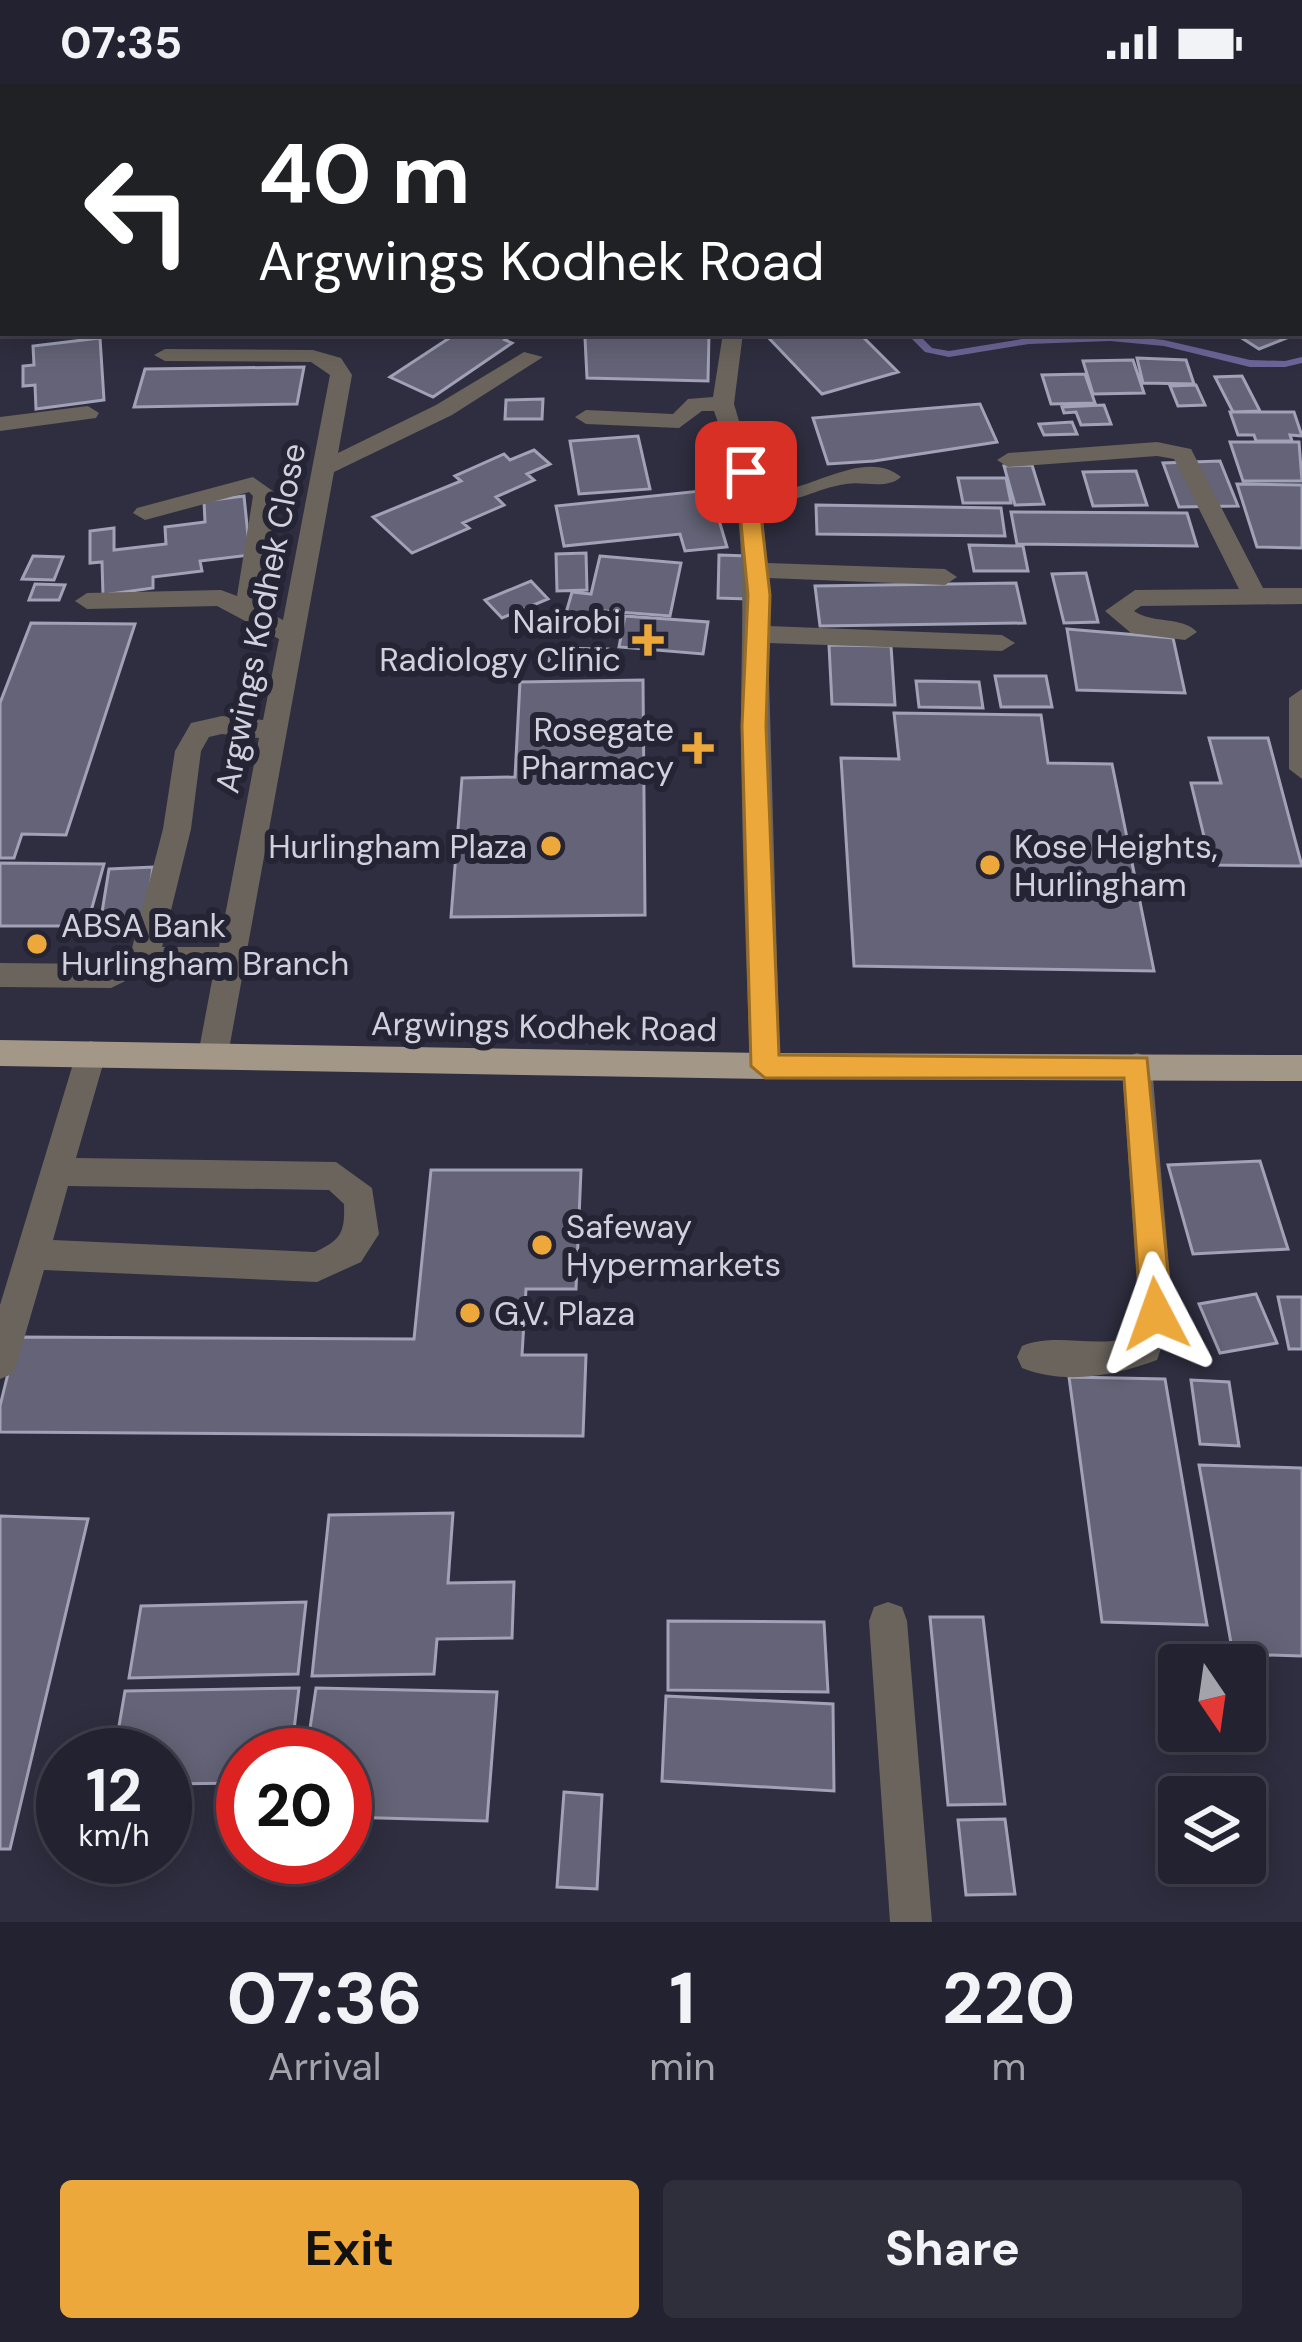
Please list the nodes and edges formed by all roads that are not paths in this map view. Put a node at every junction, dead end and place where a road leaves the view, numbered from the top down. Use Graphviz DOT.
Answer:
graph roads {
  1 [pos="733,336"];
  2 [pos="165,355"];
  3 [pos="532,357"];
  4 [pos="723,404"];
  5 [pos="88,413"];
  6 [pos="586,417"];
  7 [pos="0,424"];
  8 [pos="1008,460"];
  9 [pos="323,469"];
  10 [pos="890,477"];
  11 [pos="750,496"];
  12 [pos="145,513"];
  13 [pos="757,570"];
  14 [pos="945,577"];
  15 [pos="1302,596"];
  16 [pos="1255,597"];
  17 [pos="86,601"];
  18 [pos="248,608"];
  19 [pos="1185,632"];
  20 [pos="757,634"];
  21 [pos="292,635"];
  22 [pos="1002,643"];
  23 [pos="1302,698"];
  24 [pos="270,730"];
  25 [pos="1302,769"];
  26 [pos="229,958"];
  27 [pos="144,959"];
  28 [pos="0,975"];
  29 [pos="0,1053"];
  30 [pos="92,1054"];
  31 [pos="213,1055"];
  32 [pos="765,1066"];
  33 [pos="1137,1066"];
  34 [pos="1302,1068"];
  35 [pos="55,1172"];
  36 [pos="29,1254"];
  37 [pos="1034,1357"];
  38 [pos="0,1363"];
  39 [pos="888,1621"];
  40 [pos="911,1922"];
  1 -- 4 [label="street"];
  2 -- 9 [label="street, Argwings Kodhek Close"];
  3 -- 9 [label="street"];
  4 -- 6 [label="street"];
  4 -- 11 [label="street"];
  5 -- 7 [label="street"];
  8 -- 16 [label="street"];
  9 -- 21 [label="street, Argwings Kodhek Close"];
  10 -- 11 [label="street"];
  11 -- 13 [label="street"];
  12 -- 18 [label="street"];
  13 -- 14 [label="street"];
  13 -- 20 [label="street"];
  15 -- 16 [label="street"];
  16 -- 19 [label="street"];
  17 -- 18 [label="street"];
  18 -- 21 [label="street"];
  20 -- 22 [label="street"];
  20 -- 32 [label="street"];
  21 -- 24 [label="street, Argwings Kodhek Close"];
  23 -- 25 [label="street"];
  24 -- 26 [label="street, Argwings Kodhek Close"];
  24 -- 27 [label="street"];
  26 -- 27 [label="street"];
  26 -- 31 [label="street, Argwings Kodhek Close"];
  27 -- 28 [label="street"];
  29 -- 30 [label="main road, Argwings Kodhek Road"];
  30 -- 31 [label="main road, Argwings Kodhek Road"];
  30 -- 35 [label="street"];
  31 -- 32 [label="main road, Argwings Kodhek Road"];
  32 -- 33 [label="main road, Argwings Kodhek Road"];
  33 -- 34 [label="main road, Argwings Kodhek Road"];
  33 -- 37 [label="street"];
  35 -- 36 [label="street"];
  35 -- 36 [label="street"];
  36 -- 38 [label="street"];
  39 -- 40 [label="street"];
}
